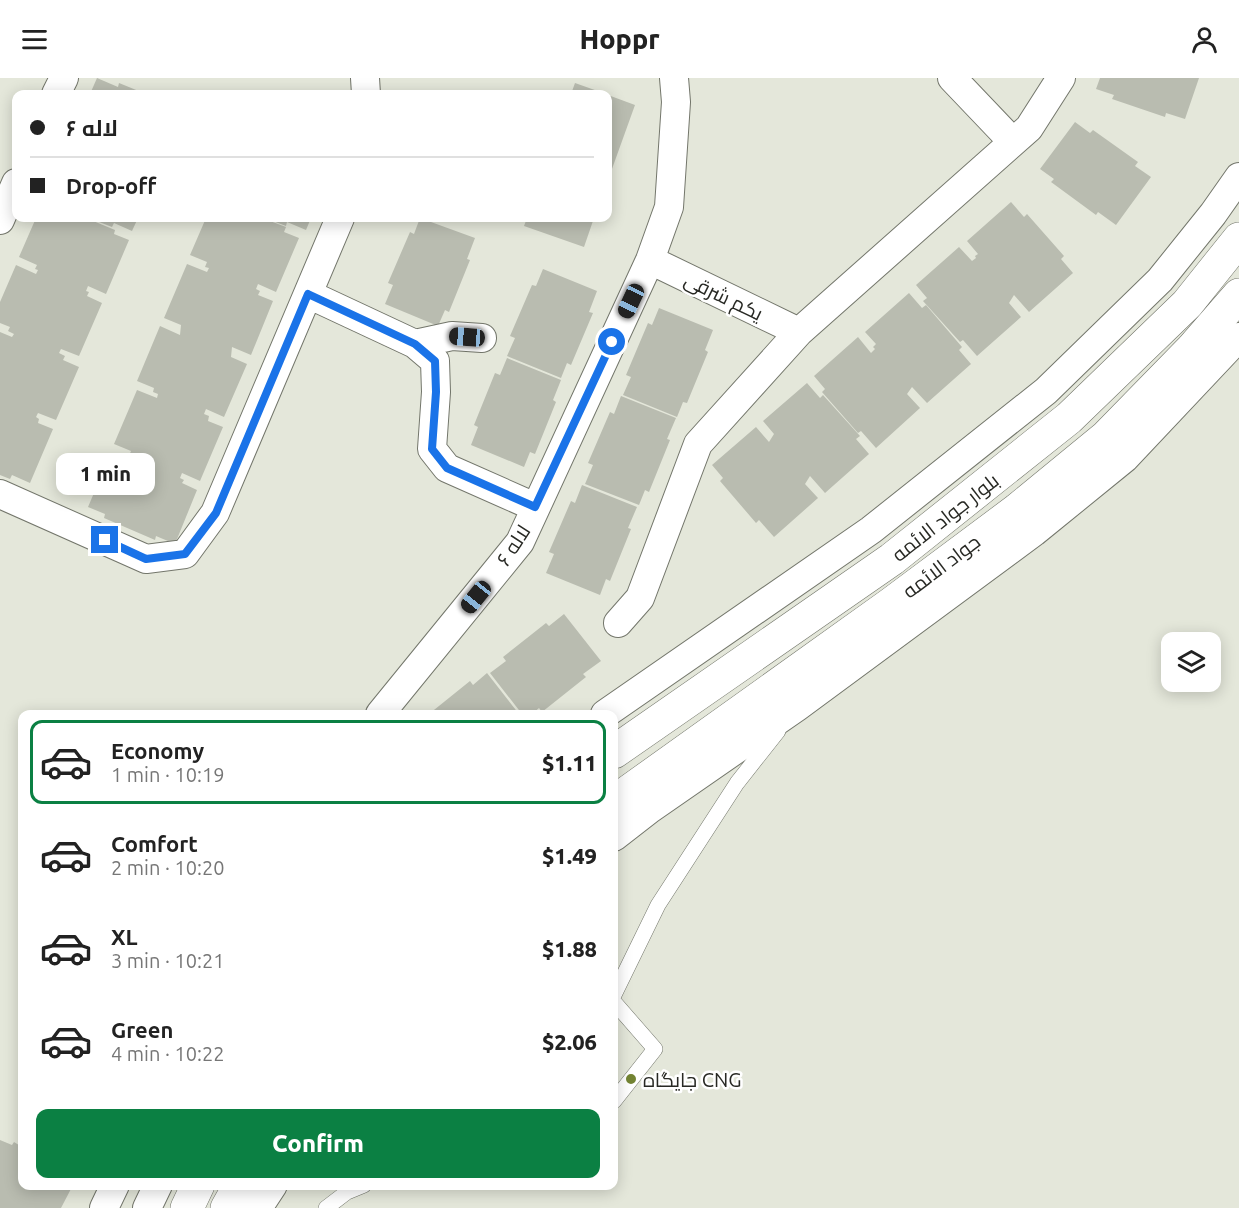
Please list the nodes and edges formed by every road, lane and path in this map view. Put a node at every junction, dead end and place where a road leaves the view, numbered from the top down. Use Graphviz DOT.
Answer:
graph roads {
  1 [pos="674,78"];
  2 [pos="952,78"];
  3 [pos="1061,78"];
  4 [pos="1013,142"];
  5 [pos="1239,177"];
  6 [pos="12,192"];
  7 [pos="0,220"];
  8 [pos="338,222"];
  9 [pos="1239,239"];
  10 [pos="650,260"];
  11 [pos="308,294"];
  12 [pos="1239,295"];
  13 [pos="799,332"];
  14 [pos="1239,337"];
  15 [pos="482,338"];
  16 [pos="415,344"];
  17 [pos="0,494"];
  18 [pos="535,507"];
  19 [pos="618,623"];
  20 [pos="797,707"];
  21 [pos="383,710"];
  22 [pos="611,710"];
  23 [pos="618,749"];
  24 [pos="618,799"];
  25 [pos="618,834"];
  26 [pos="618,987"];
  27 [pos="618,1007"];
  28 [pos="618,1096"];
  29 [pos="113,1190"];
  30 [pos="156,1190"];
  31 [pos="196,1190"];
  32 [pos="237,1190"];
  33 [pos="270,1190"];
  34 [pos="352,1190"];
  35 [pos="104,1208"];
  36 [pos="147,1208"];
  37 [pos="187,1208"];
  38 [pos="228,1208"];
  39 [pos="258,1208"];
  40 [pos="326,1208"];
  1 -- 10 [label="street, لاله ۶"];
  2 -- 4 [label="street"];
  3 -- 4 [label="street"];
  4 -- 13 [label="street"];
  5 -- 22 [label="street"];
  6 -- 7 [label="street"];
  8 -- 11 [label="street"];
  9 -- 23 [label="street, بلوار جواد الائمه"];
  10 -- 13 [label="street, یکم شرقی"];
  10 -- 18 [label="street, لاله ۶"];
  11 -- 16 [label="street"];
  11 -- 17 [label="street"];
  12 -- 24 [label="street, جواد الائمه"];
  13 -- 19 [label="street"];
  14 -- 20 [label="street"];
  15 -- 16 [label="street"];
  16 -- 18 [label="street"];
  18 -- 21 [label="street, لاله ۶"];
  20 -- 25 [label="street"];
  20 -- 26 [label="lane"];
  27 -- 28 [label="lane"];
  29 -- 35 [label="street"];
  30 -- 36 [label="street"];
  31 -- 37 [label="street"];
  32 -- 38 [label="street"];
  33 -- 39 [label="street"];
  34 -- 40 [label="lane"];
}
